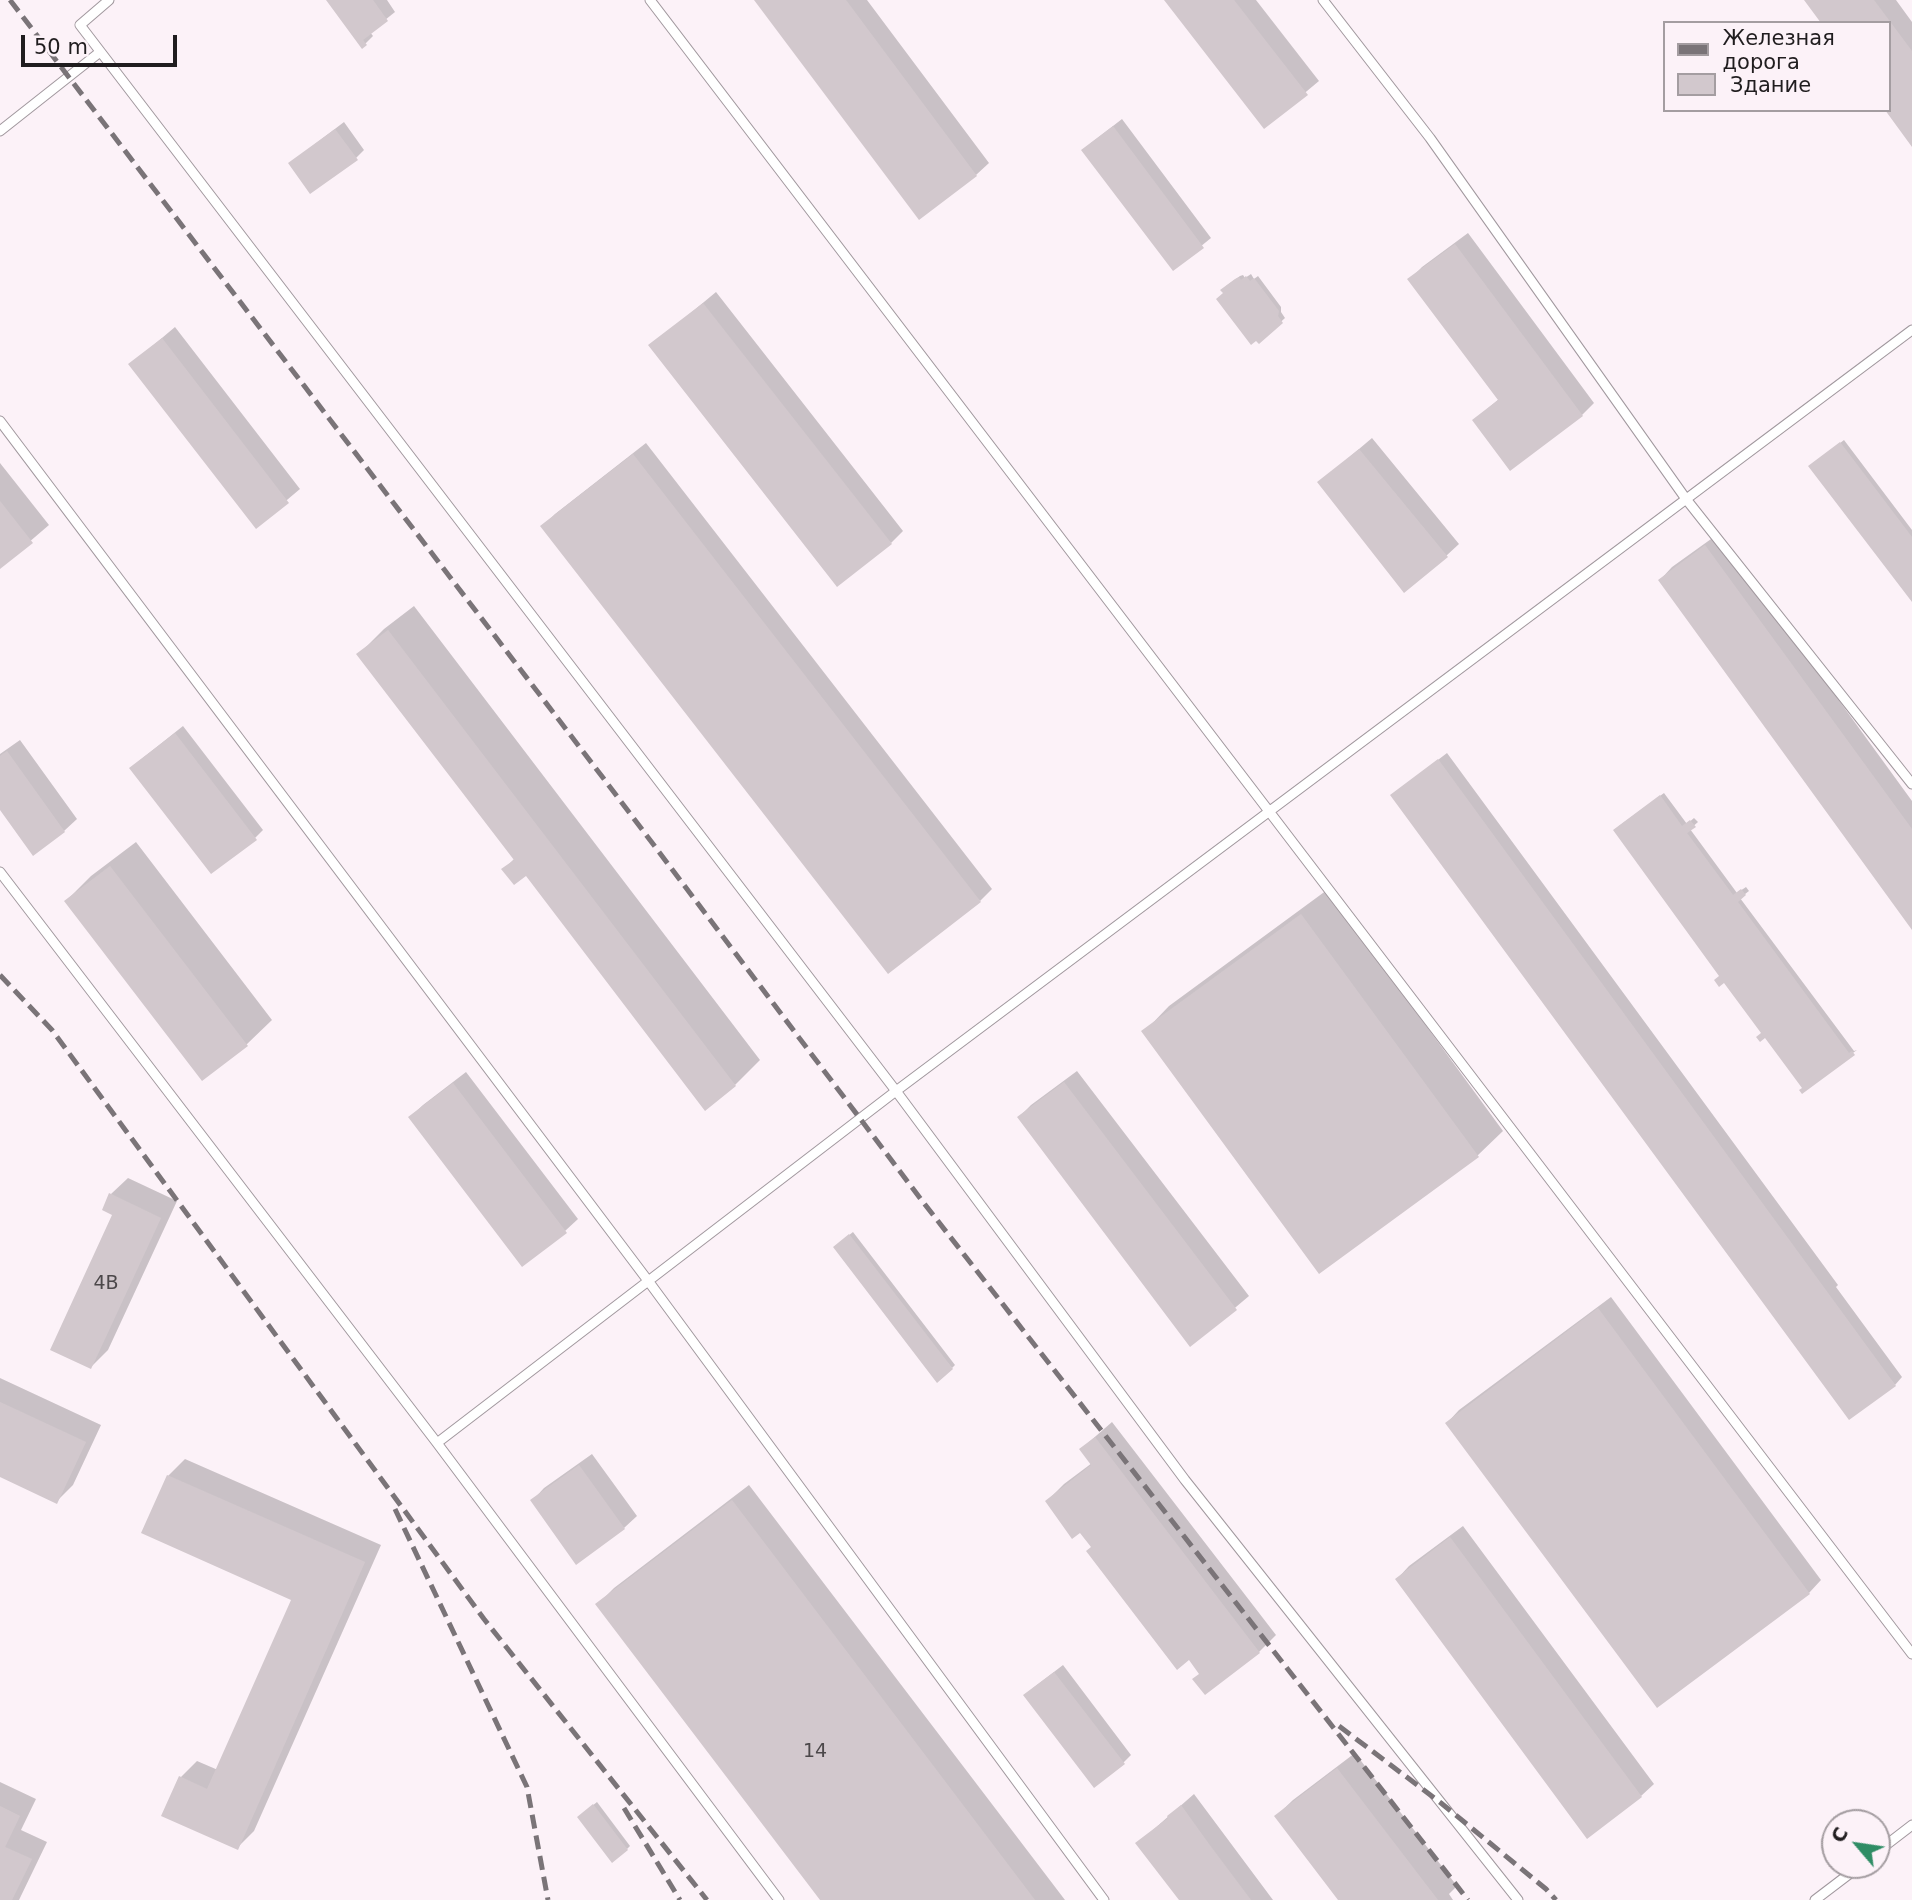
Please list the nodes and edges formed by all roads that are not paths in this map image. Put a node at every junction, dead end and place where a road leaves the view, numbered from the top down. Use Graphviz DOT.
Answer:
graph roads {
  1 [pos="110,0"];
  2 [pos="650,0"];
  3 [pos="1323,0"];
  4 [pos="100,52"];
  5 [pos="0,131"];
  6 [pos="1912,330"];
  7 [pos="0,421"];
  8 [pos="1686,499"];
  9 [pos="1912,784"];
  10 [pos="1269,811"];
  11 [pos="0,872"];
  12 [pos="896,1091"];
  13 [pos="649,1282"];
  14 [pos="437,1443"];
  15 [pos="1912,1654"];
  16 [pos="1912,1825"];
  17 [pos="1891,1841"];
  18 [pos="1843,1879"];
  19 [pos="779,1900"];
  20 [pos="1104,1900"];
  21 [pos="1518,1900"];
  22 [pos="1815,1900"];
  1 -- 4 [label="lane"];
  2 -- 10 [label="lane"];
  3 -- 8 [label="lane"];
  4 -- 5 [label="lane"];
  4 -- 12 [label="lane"];
  6 -- 8 [label="lane"];
  7 -- 13 [label="lane"];
  8 -- 9 [label="lane"];
  8 -- 10 [label="lane"];
  10 -- 12 [label="lane"];
  10 -- 15 [label="lane"];
  11 -- 14 [label="lane"];
  12 -- 13 [label="lane"];
  12 -- 21 [label="lane"];
  13 -- 14 [label="lane"];
  13 -- 20 [label="lane"];
  14 -- 19 [label="lane"];
  16 -- 17 [label="lane"];
  18 -- 22 [label="lane"];
}
